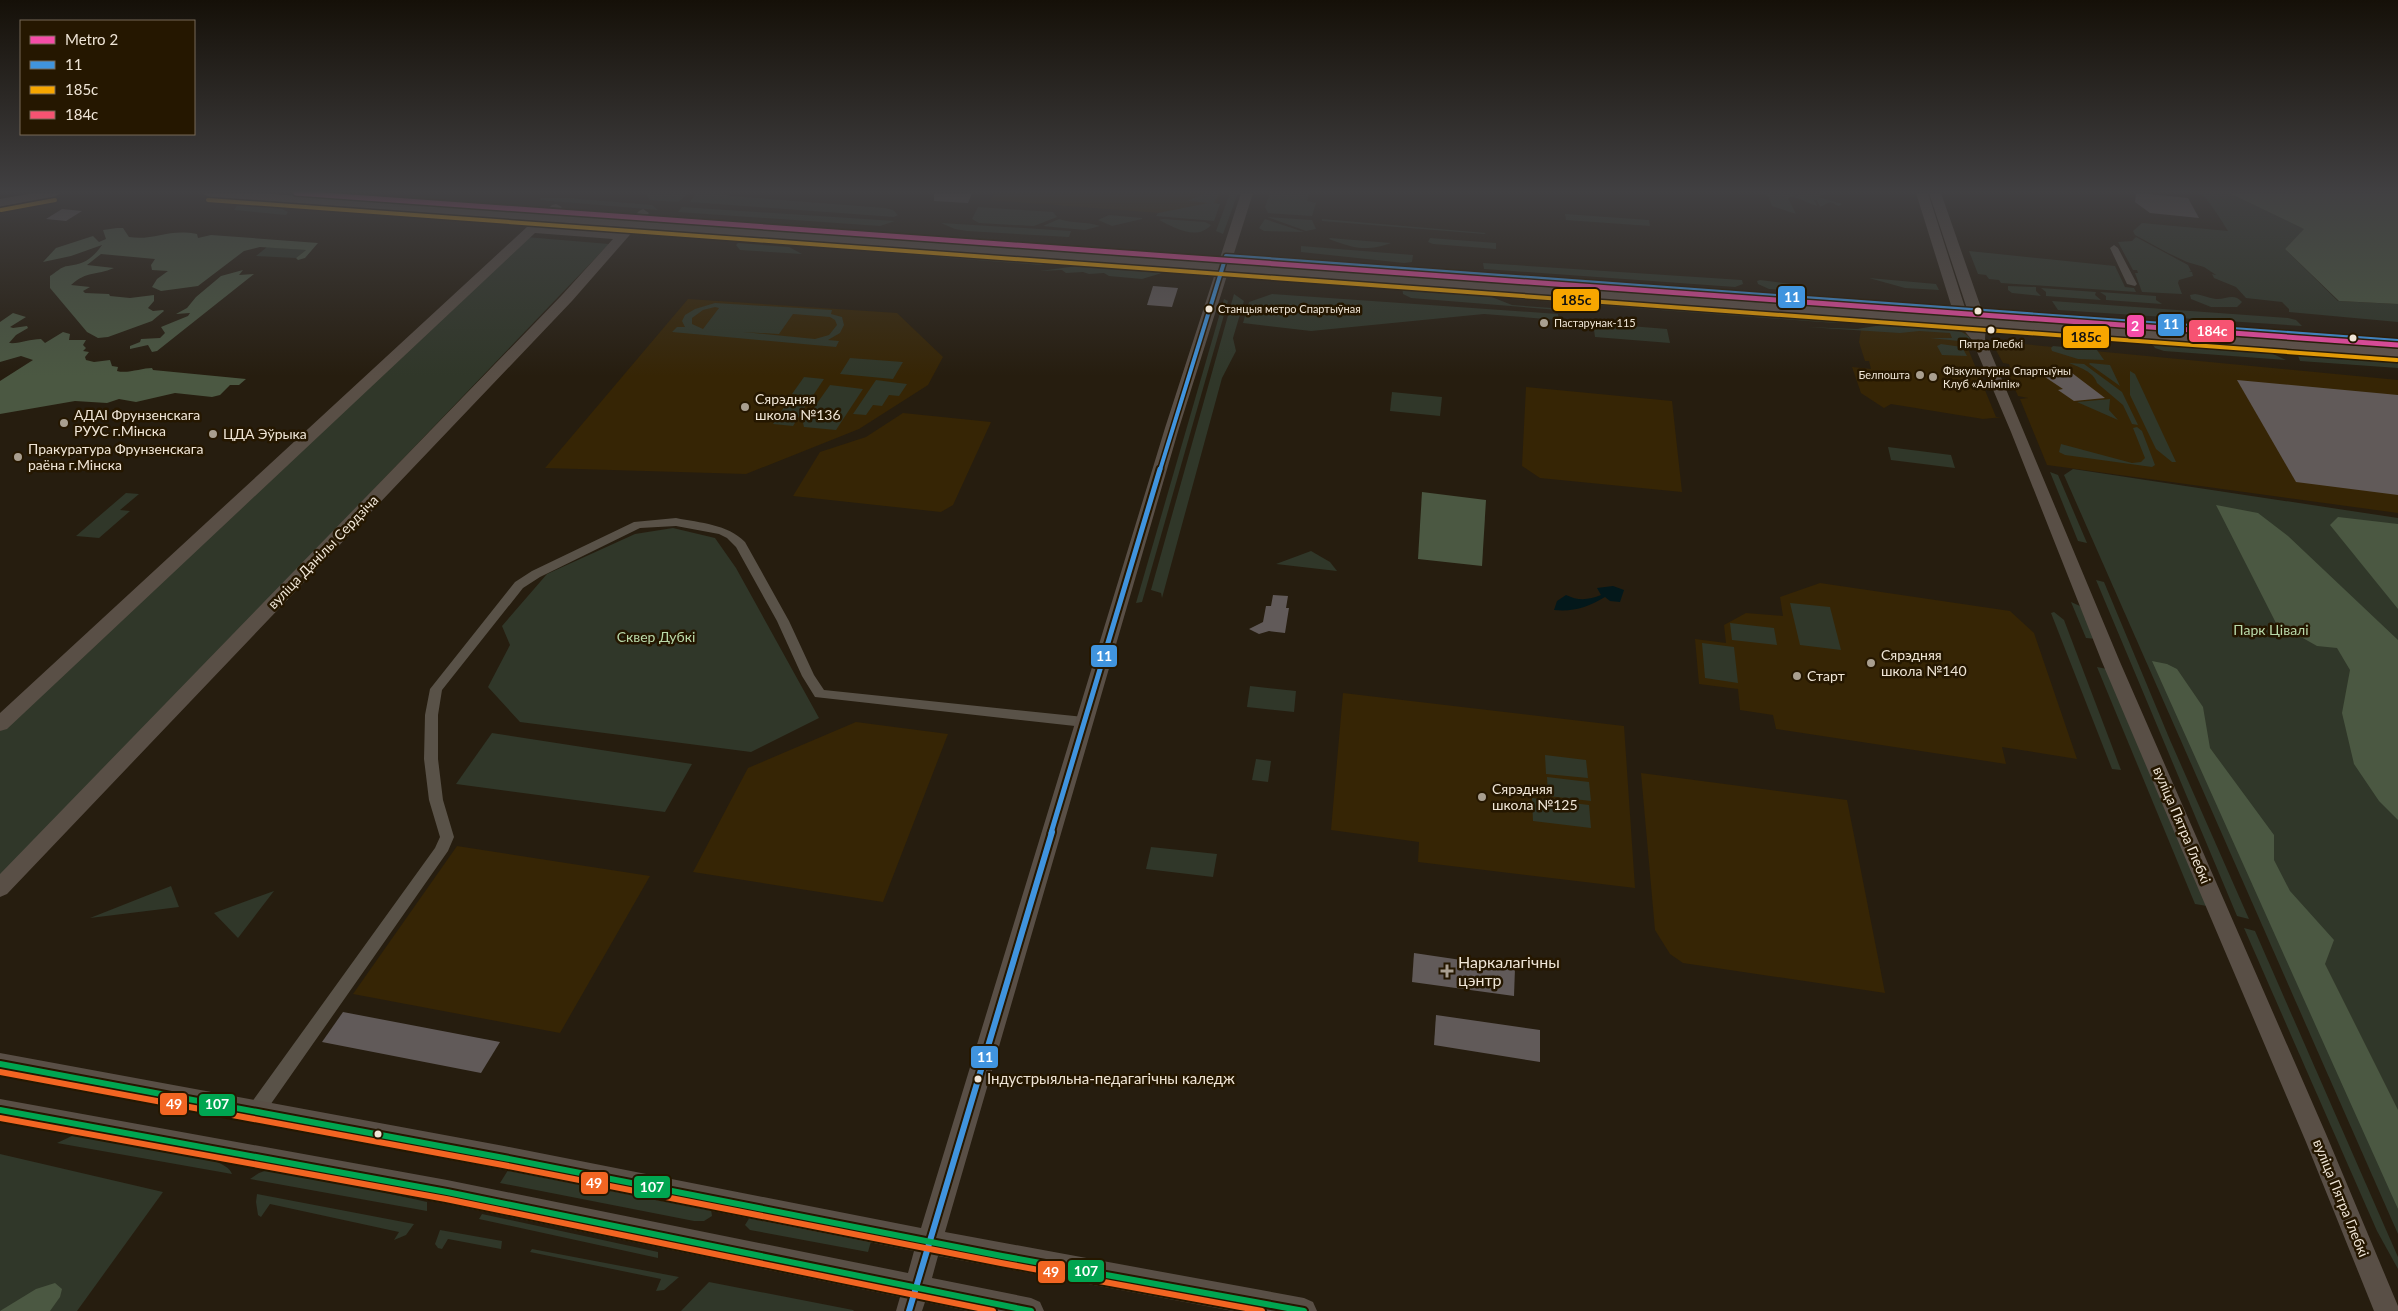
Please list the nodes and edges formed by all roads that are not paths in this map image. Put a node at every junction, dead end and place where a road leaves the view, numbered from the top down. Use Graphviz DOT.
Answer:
graph roads {
  1 [pos="505,254"];
  2 [pos="606,254"];
  3 [pos="1112,254"];
  4 [pos="1226,254"];
  5 [pos="1945,254"];
  6 [pos="1951,254"];
  7 [pos="2117,254"];
  8 [pos="1224,261"];
  9 [pos="2132,284"];
  10 [pos="1969,316"];
  11 [pos="2075,323"];
  12 [pos="2398,340"];
  13 [pos="2398,353"];
  14 [pos="1084,722"];
  15 [pos="0,724"];
  16 [pos="0,888"];
  17 [pos="0,1064"];
  18 [pos="0,1110"];
  19 [pos="255,1112"];
  20 [pos="930,1242"];
  21 [pos="912,1300"];
  22 [pos="1031,1311"];
  23 [pos="1304,1311"];
  24 [pos="2387,1311"];
  1 -- 15 [label="main road"];
  2 -- 16 [label="main road, вуліца Данілы Сердзіча"];
  3 -- 8 [label="main road"];
  4 -- 8 [label="main road"];
  5 -- 10 [label="main road"];
  6 -- 10 [label="main road"];
  7 -- 9 [label="street"];
  8 -- 10 [label="main road"];
  8 -- 14 [label="main road"];
  10 -- 11 [label="main road"];
  10 -- 24 [label="main road, вуліца Пятра Глебкі"];
  11 -- 12 [label="main road"];
  11 -- 13 [label="main road"];
  14 -- 19 [label="street"];
  14 -- 20 [label="main road"];
  17 -- 19 [label="main road"];
  18 -- 21 [label="main road"];
  19 -- 20 [label="main road"];
  20 -- 21 [label="main road"];
  20 -- 23 [label="main road"];
  21 -- 22 [label="main road"];
}
